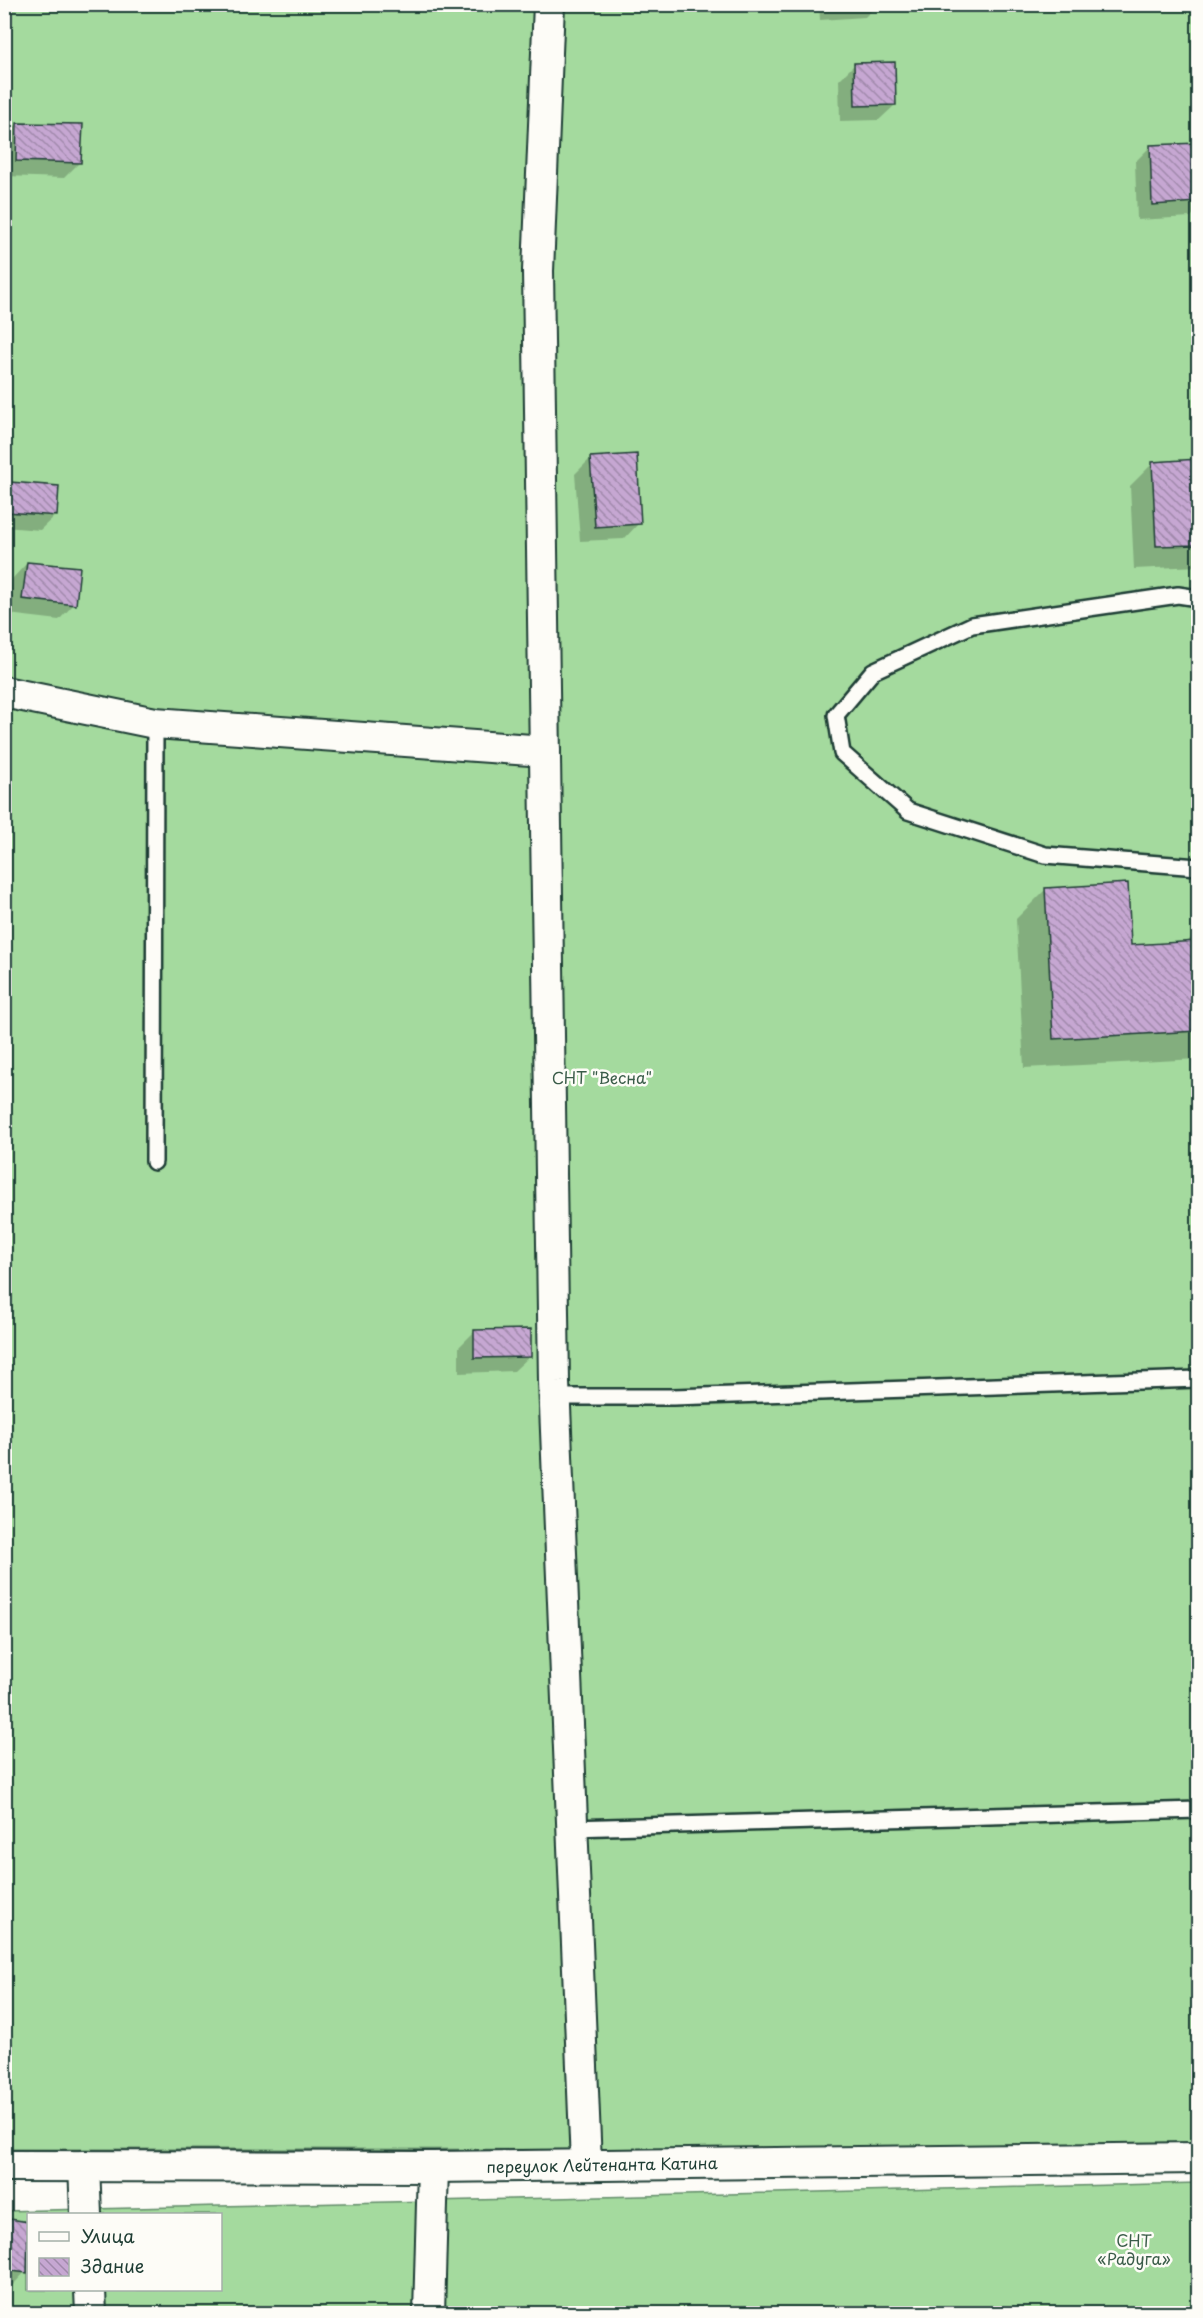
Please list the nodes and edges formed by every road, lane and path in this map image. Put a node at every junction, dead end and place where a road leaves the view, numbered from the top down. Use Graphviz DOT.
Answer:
graph roads {
  1 [pos="549,4"];
  2 [pos="1198,598"];
  3 [pos="4,692"];
  4 [pos="155,723"];
  5 [pos="545,751"];
  6 [pos="1198,867"];
  7 [pos="154,1162"];
  8 [pos="1198,1379"];
  9 [pos="555,1397"];
  10 [pos="1198,1810"];
  11 [pos="572,1828"];
  12 [pos="1198,2158"];
  13 [pos="586,2164"];
  14 [pos="4,2166"];
  15 [pos="84,2166"];
  16 [pos="433,2167"];
  17 [pos="86,2213"];
  18 [pos="90,2291"];
  19 [pos="91,2313"];
  20 [pos="429,2313"];
  1 -- 5 [label="street"];
  2 -- 6 [label="lane"];
  3 -- 4 [label="street"];
  4 -- 5 [label="street"];
  4 -- 7 [label="lane"];
  5 -- 9 [label="street"];
  8 -- 9 [label="lane"];
  9 -- 11 [label="street"];
  10 -- 11 [label="lane"];
  11 -- 13 [label="street"];
  12 -- 13 [label="street, переулок Лейтенанта Катина"];
  13 -- 16 [label="street, переулок Лейтенанта Катина"];
  14 -- 15 [label="street, переулок Лейтенанта Катина"];
  15 -- 16 [label="street, переулок Лейтенанта Катина"];
  15 -- 17 [label="street"];
  16 -- 20 [label="street"];
  18 -- 19 [label="street"];
}
